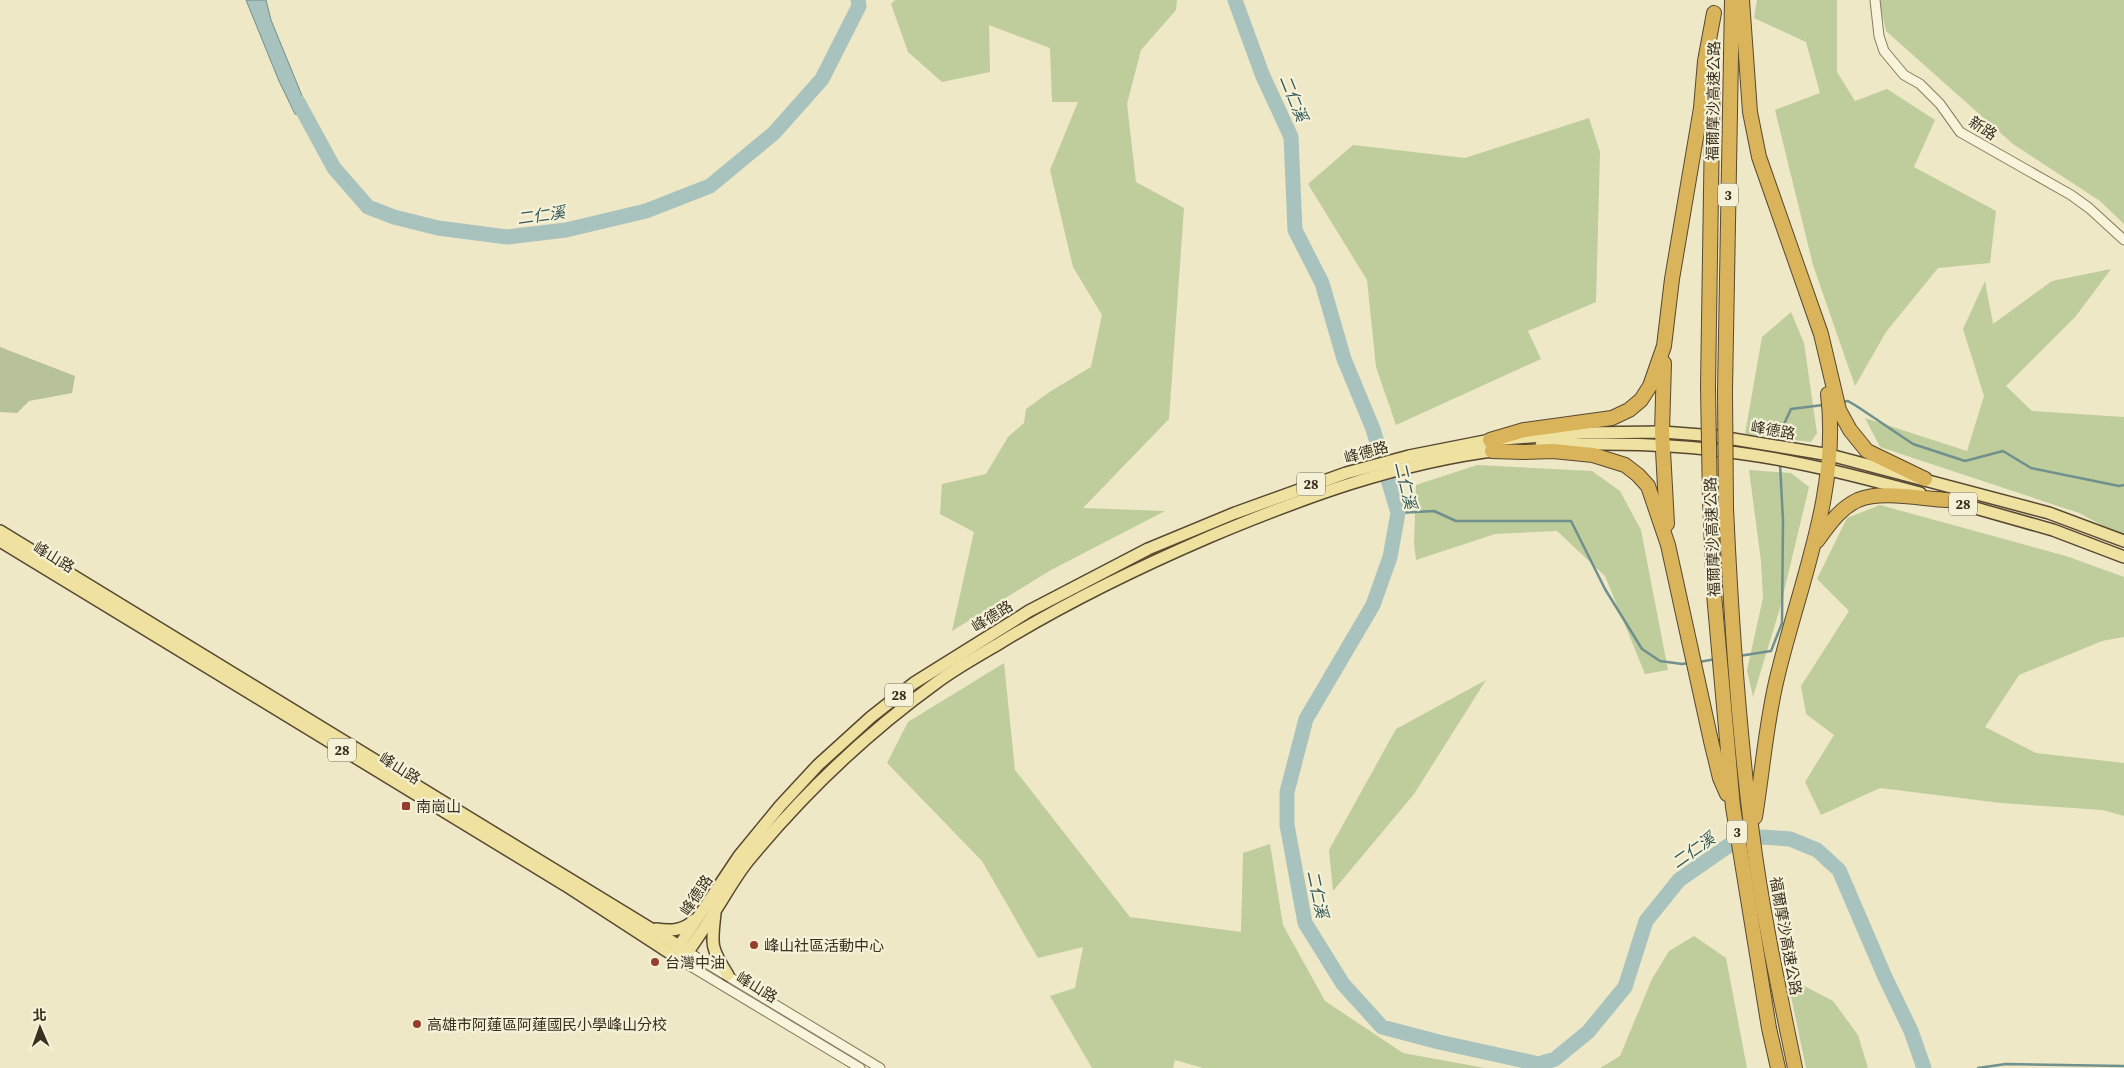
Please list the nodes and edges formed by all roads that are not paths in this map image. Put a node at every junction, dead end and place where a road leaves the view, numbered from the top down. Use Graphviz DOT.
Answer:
graph roads {
  1 [pos="1732,0"];
  2 [pos="1742,0"];
  3 [pos="1875,0"];
  4 [pos="1714,7"];
  5 [pos="2124,240"];
  6 [pos="1821,334"];
  7 [pos="1664,346"];
  8 [pos="1662,439"];
  9 [pos="1487,446"];
  10 [pos="1830,455"];
  11 [pos="1827,470"];
  12 [pos="1925,480"];
  13 [pos="1947,500"];
  14 [pos="0,531"];
  15 [pos="0,541"];
  16 [pos="2124,541"];
  17 [pos="1668,544"];
  18 [pos="1815,544"];
  19 [pos="2124,556"];
  20 [pos="1733,807"];
  21 [pos="1752,835"];
  22 [pos="710,910"];
  23 [pos="652,928"];
  24 [pos="680,953"];
  25 [pos="728,975"];
  26 [pos="860,1068"];
  27 [pos="880,1068"];
  28 [pos="1778,1068"];
  29 [pos="1795,1068"];
  1 -- 21 [label="highway, 福爾摩沙高速公路 / 3, bridge"];
  2 -- 6 [label="highway"];
  3 -- 5 [label="street, 新路"];
  4 -- 7 [label="highway"];
  4 -- 20 [label="highway, 福爾摩沙高速公路 / 3, bridge"];
  6 -- 10 [label="highway"];
  6 -- 12 [label="highway"];
  7 -- 8 [label="highway"];
  7 -- 9 [label="highway"];
  8 -- 9 [label="main road, 峰德路 / 28"];
  8 -- 10 [label="main road, 峰德路 / 28"];
  8 -- 11 [label="main road, 峰德路 / 28"];
  8 -- 17 [label="highway"];
  9 -- 17 [label="highway"];
  9 -- 22 [label="main road, 峰德路 / 28"];
  9 -- 22 [label="main road, 峰德路 / 28"];
  10 -- 11 [label="highway"];
  10 -- 12 [label="main road, 峰德路 / 28"];
  11 -- 13 [label="main road, 峰德路 / 28"];
  11 -- 18 [label="highway"];
  12 -- 16 [label="main road, 峰德路 / 28"];
  13 -- 18 [label="highway"];
  13 -- 19 [label="main road, 峰德路 / 28"];
  14 -- 23 [label="main road, 峰山路 / 28"];
  15 -- 24 [label="main road, 峰山路 / 28"];
  17 -- 20 [label="highway"];
  18 -- 21 [label="highway"];
  20 -- 28 [label="highway, 福爾摩沙高速公路 / 3"];
  21 -- 29 [label="highway, 福爾摩沙高速公路 / 3"];
  22 -- 23 [label="main road"];
  22 -- 24 [label="main road, 峰德路 / 28"];
  22 -- 25 [label="main road"];
  23 -- 24 [label="main road, 峰山路 / 28"];
  24 -- 25 [label="street, 峰山路"];
  24 -- 26 [label="street, 峰山路"];
  25 -- 27 [label="street, 峰山路"];
}
